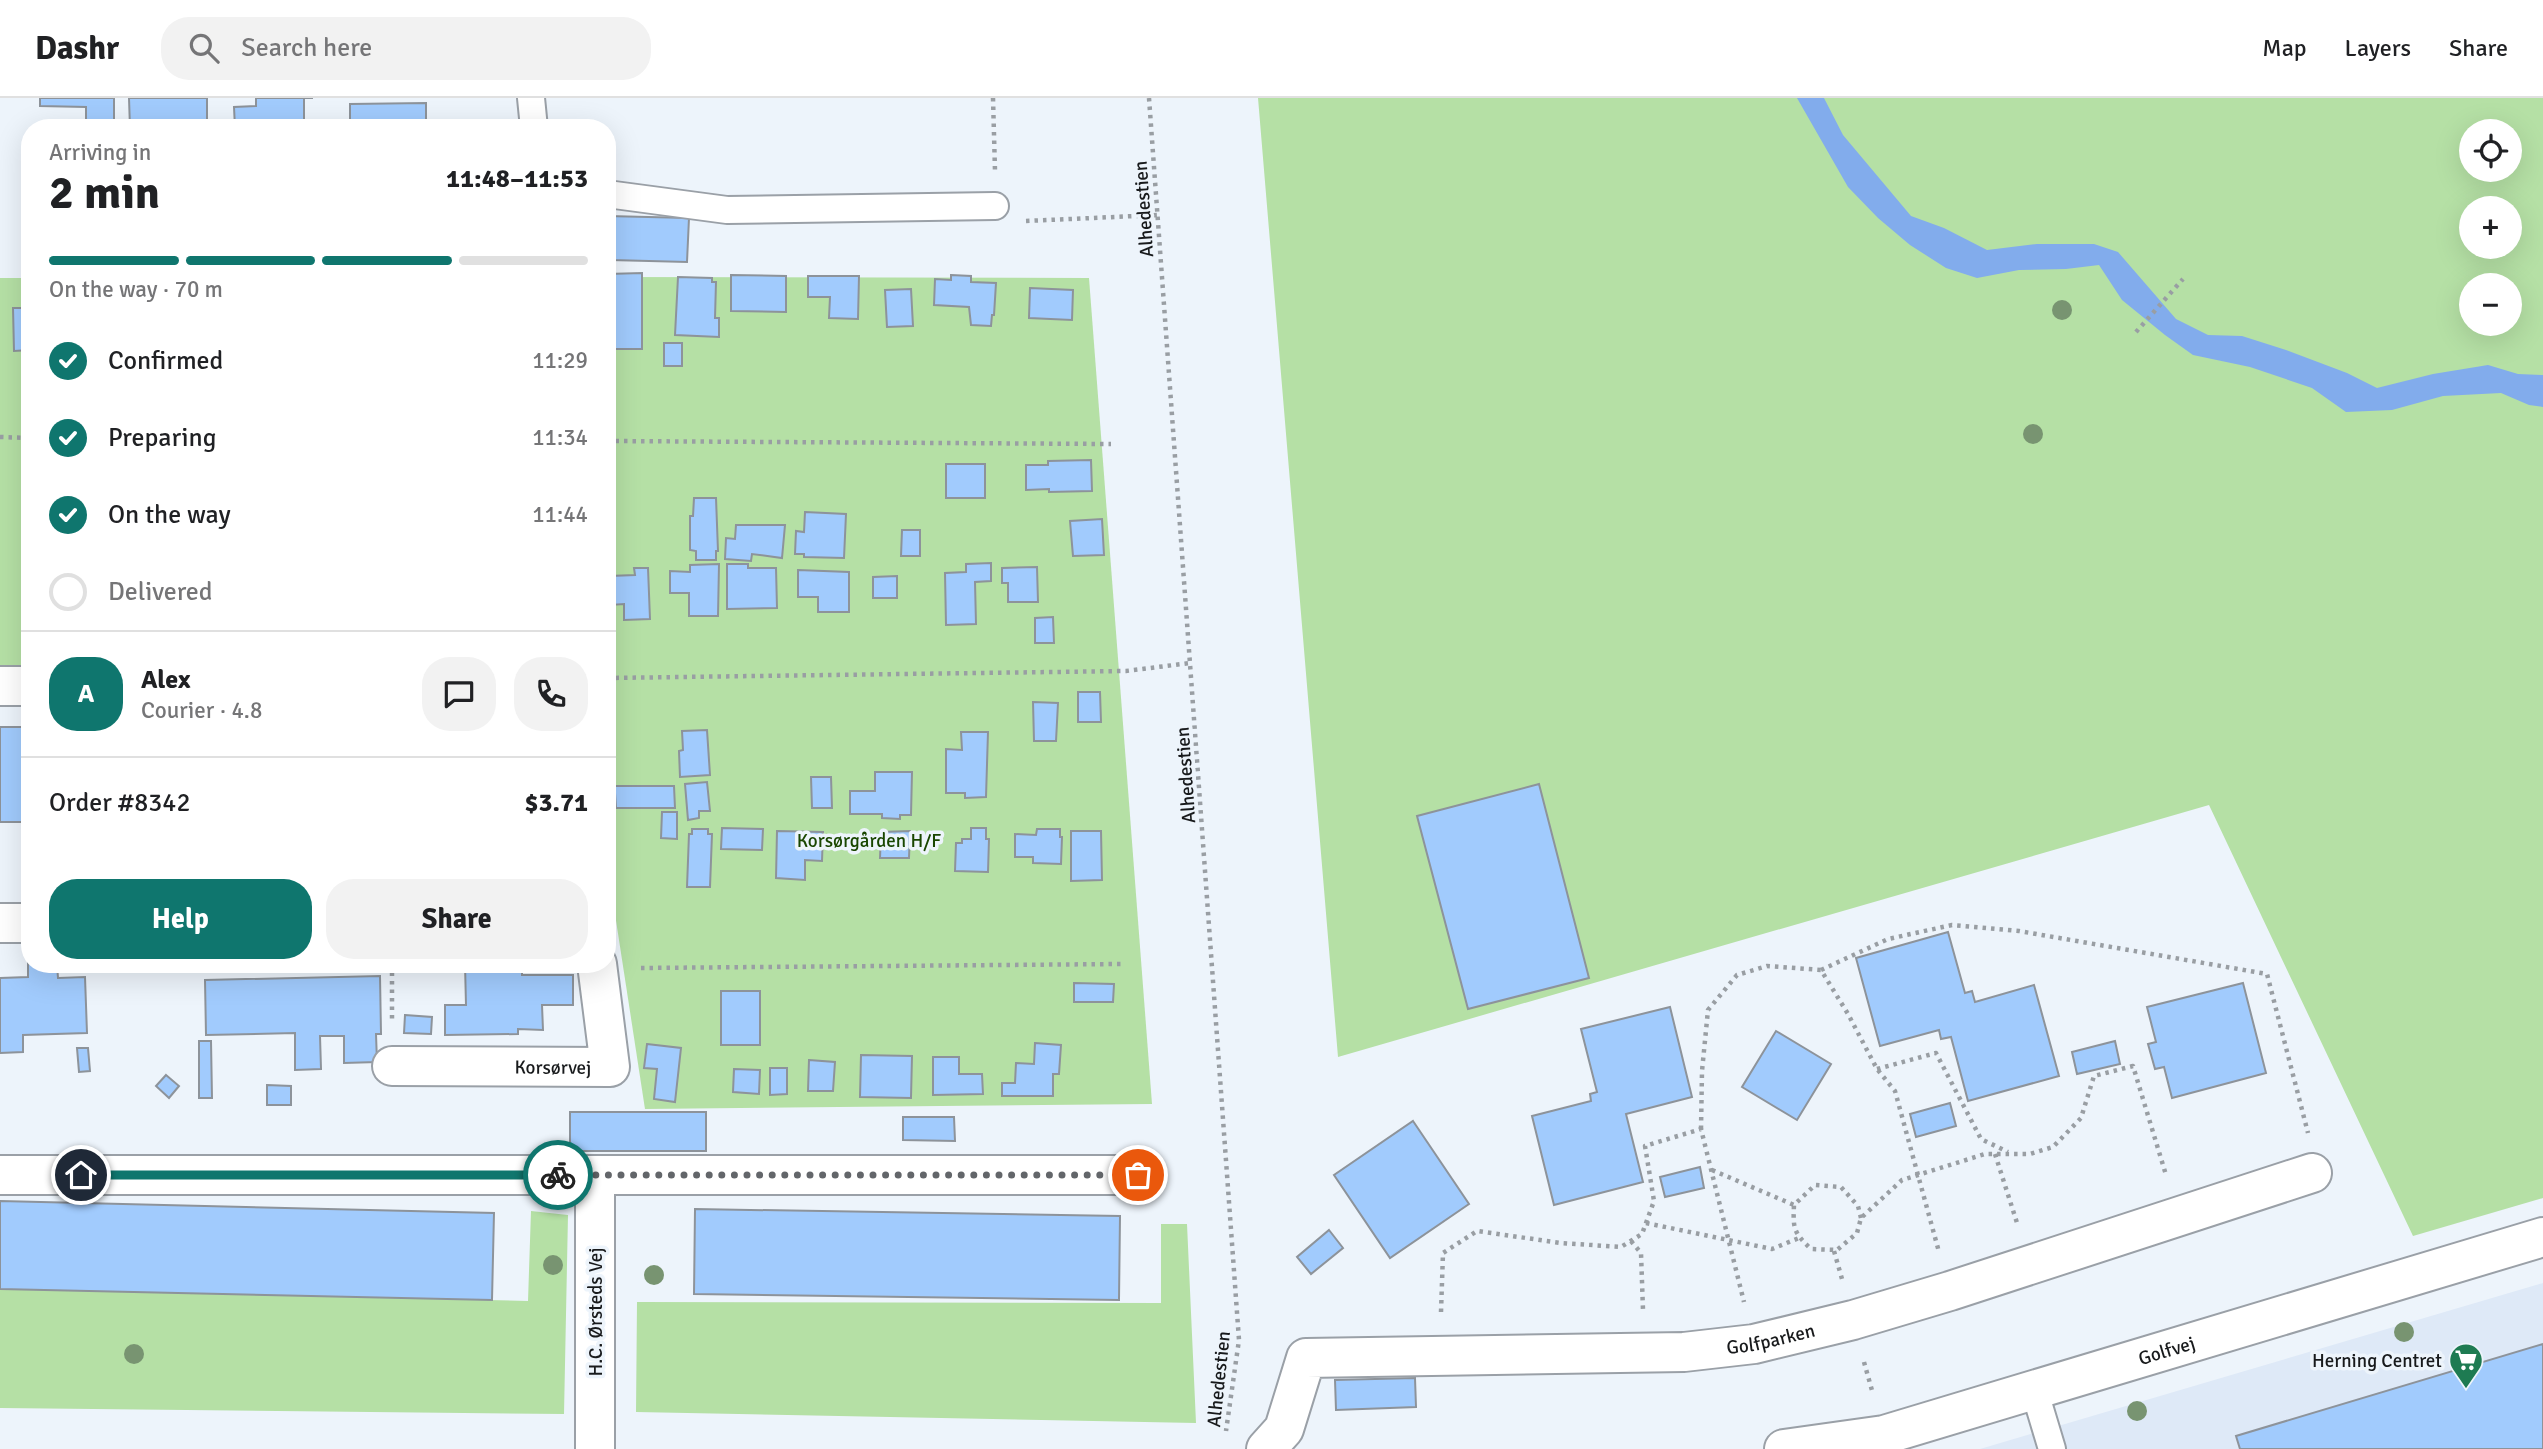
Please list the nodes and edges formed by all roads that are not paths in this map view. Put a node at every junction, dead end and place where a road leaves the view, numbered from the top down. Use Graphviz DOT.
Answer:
graph roads {
  1 [pos="531,98"];
  2 [pos="533,119"];
  3 [pos="616,195"];
  4 [pos="995,206"];
  5 [pos="0,686"];
  6 [pos="21,686"];
  7 [pos="0,923"];
  8 [pos="21,923"];
  9 [pos="598,973"];
  10 [pos="392,1066"];
  11 [pos="2312,1173"];
  12 [pos="0,1175"];
  13 [pos="595,1175"];
  14 [pos="1138,1175"];
  15 [pos="2543,1237"];
  16 [pos="2034,1389"];
  17 [pos="594,1449"];
  18 [pos="1266,1449"];
  19 [pos="1784,1449"];
  20 [pos="2052,1449"];
  1 -- 2 [label="lane"];
  3 -- 4 [label="lane"];
  5 -- 6 [label="street"];
  7 -- 8 [label="street"];
  9 -- 10 [label="street, Korsørvej"];
  11 -- 18 [label="street, Golfparken"];
  12 -- 13 [label="street"];
  13 -- 14 [label="street"];
  13 -- 17 [label="street, H.C. Ørsteds Vej"];
  15 -- 16 [label="street, Golfvej"];
  16 -- 19 [label="street, Golfvej"];
  16 -- 20 [label="lane"];
}
